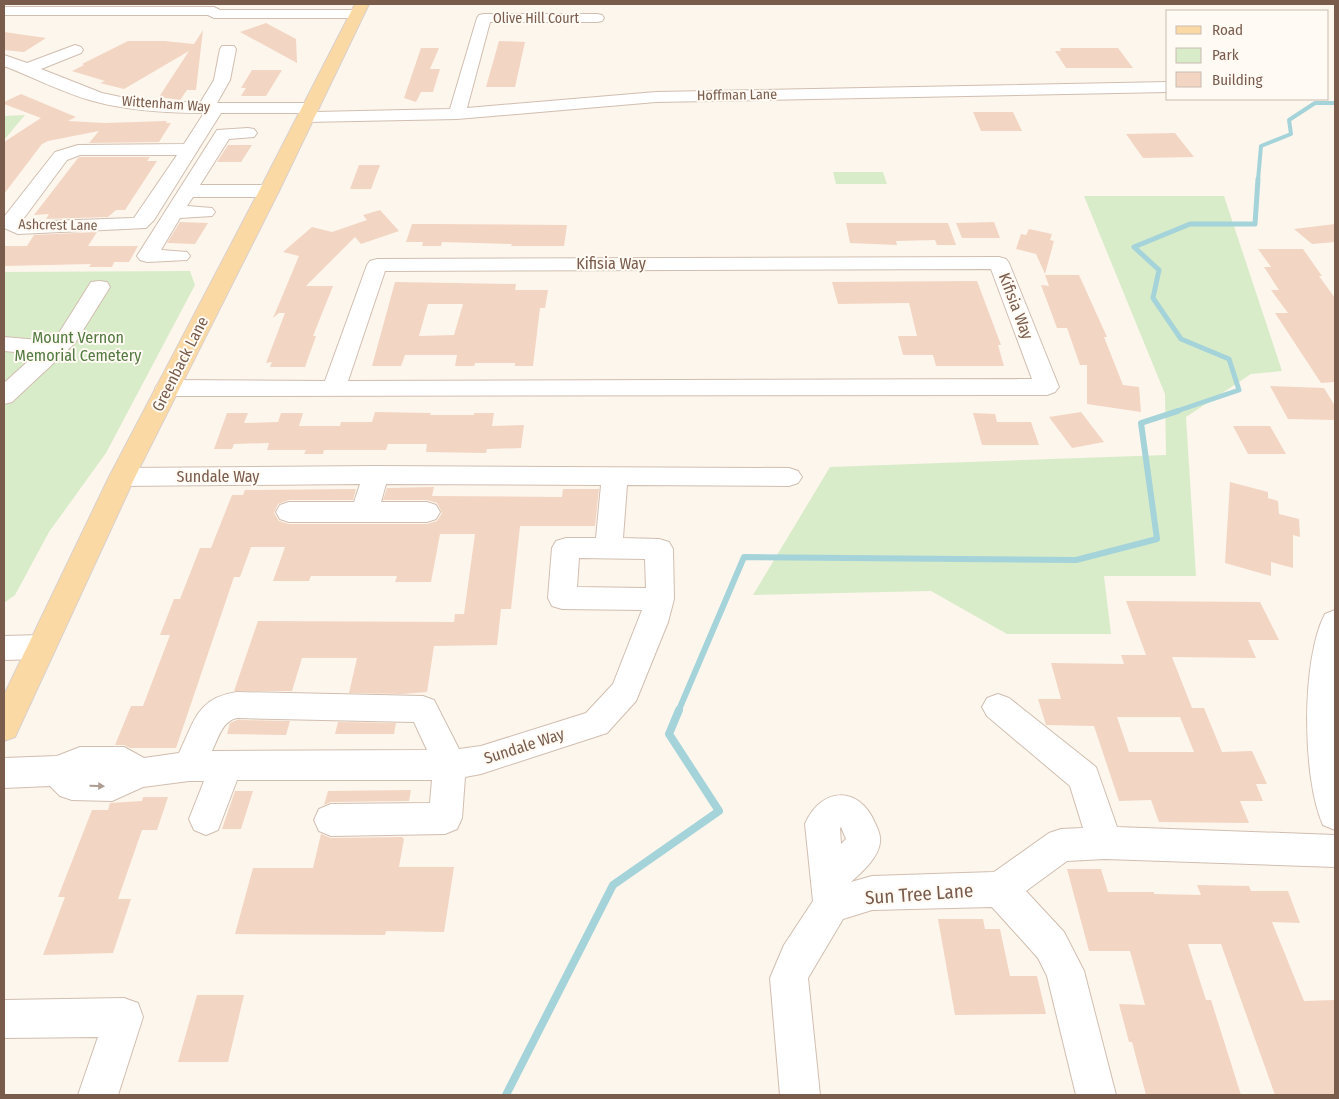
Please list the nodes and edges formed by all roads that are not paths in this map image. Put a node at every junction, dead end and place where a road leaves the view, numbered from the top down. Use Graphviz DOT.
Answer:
graph roads {
  1 [pos="360,9"];
  2 [pos="4,11"];
  3 [pos="597,18"];
  4 [pos="228,49"];
  5 [pos="75,50"];
  6 [pos="4,60"];
  7 [pos="27,69"];
  8 [pos="1166,87"];
  9 [pos="211,108"];
  10 [pos="308,113"];
  11 [pos="457,114"];
  12 [pos="248,134"];
  13 [pos="190,149"];
  14 [pos="200,172"];
  15 [pos="218,172"];
  16 [pos="187,191"];
  17 [pos="269,191"];
  18 [pos="176,212"];
  19 [pos="205,212"];
  20 [pos="180,256"];
  21 [pos="99,287"];
  22 [pos="4,344"];
  23 [pos="54,349"];
  24 [pos="167,388"];
  25 [pos="334,389"];
  26 [pos="4,396"];
  27 [pos="375,474"];
  28 [pos="122,476"];
  29 [pos="615,477"];
  30 [pos="789,477"];
  31 [pos="288,512"];
  32 [pos="365,512"];
  33 [pos="427,512"];
  34 [pos="609,548"];
  35 [pos="660,599"];
  36 [pos="1335,622"];
  37 [pos="41,647"];
  38 [pos="4,648"];
  39 [pos="12,693"];
  40 [pos="998,708"];
  41 [pos="4,727"];
  42 [pos="450,765"];
  43 [pos="189,766"];
  44 [pos="225,767"];
  45 [pos="4,773"];
  46 [pos="1335,814"];
  47 [pos="206,819"];
  48 [pos="331,820"];
  49 [pos="1105,843"];
  50 [pos="1335,851"];
  51 [pos="1000,889"];
  52 [pos="4,1019"];
  53 [pos="98,1095"];
  54 [pos="800,1095"];
  55 [pos="1096,1095"];
  1 -- 2 [label="street"];
  1 -- 10 [label="main road, Greenback Lane"];
  3 -- 11 [label="street, Olive Hill Court"];
  4 -- 9 [label="street, Ashcrest Lane"];
  5 -- 7 [label="street"];
  6 -- 7 [label="street, Wittenham Way"];
  7 -- 9 [label="street, Wittenham Way"];
  8 -- 11 [label="street, Hoffman Lane"];
  9 -- 10 [label="street, Wittenham Way"];
  9 -- 13 [label="street, Ashcrest Lane"];
  10 -- 11 [label="street, Hoffman Lane"];
  10 -- 17 [label="main road, Greenback Lane"];
  12 -- 14 [label="street"];
  13 -- 13 [label="street, Ashcrest Lane"];
  14 -- 15 [label="street"];
  14 -- 16 [label="street"];
  16 -- 17 [label="street"];
  16 -- 18 [label="street"];
  17 -- 24 [label="main road, Greenback Lane"];
  18 -- 19 [label="street"];
  18 -- 20 [label="street"];
  21 -- 23 [label="street"];
  22 -- 23 [label="street"];
  23 -- 26 [label="street"];
  24 -- 25 [label="street, Kifisia Way"];
  24 -- 28 [label="main road, Greenback Lane"];
  25 -- 25 [label="street, Kifisia Way"];
  27 -- 28 [label="street, Sundale Way"];
  27 -- 29 [label="street, Sundale Way"];
  27 -- 32 [label="street"];
  28 -- 37 [label="main road, Greenback Lane"];
  29 -- 30 [label="street, Sundale Way"];
  29 -- 34 [label="street"];
  31 -- 32 [label="street"];
  32 -- 33 [label="street"];
  34 -- 35 [label="street, Sundale Way"];
  34 -- 35 [label="street"];
  35 -- 42 [label="street, Sundale Way"];
  36 -- 46 [label="street"];
  37 -- 38 [label="street"];
  37 -- 39 [label="main road, Greenback Lane"];
  39 -- 41 [label="main road, Greenback Lane"];
  40 -- 49 [label="street"];
  42 -- 43 [label="street"];
  42 -- 44 [label="street, Sundale Way"];
  42 -- 48 [label="street"];
  43 -- 44 [label="street, Sundale Way"];
  43 -- 45 [label="street, Sundale Way"];
  44 -- 47 [label="street"];
  49 -- 50 [label="street"];
  49 -- 51 [label="street"];
  51 -- 54 [label="street, Sun Tree Lane"];
  51 -- 55 [label="street"];
  52 -- 53 [label="street"];
}
